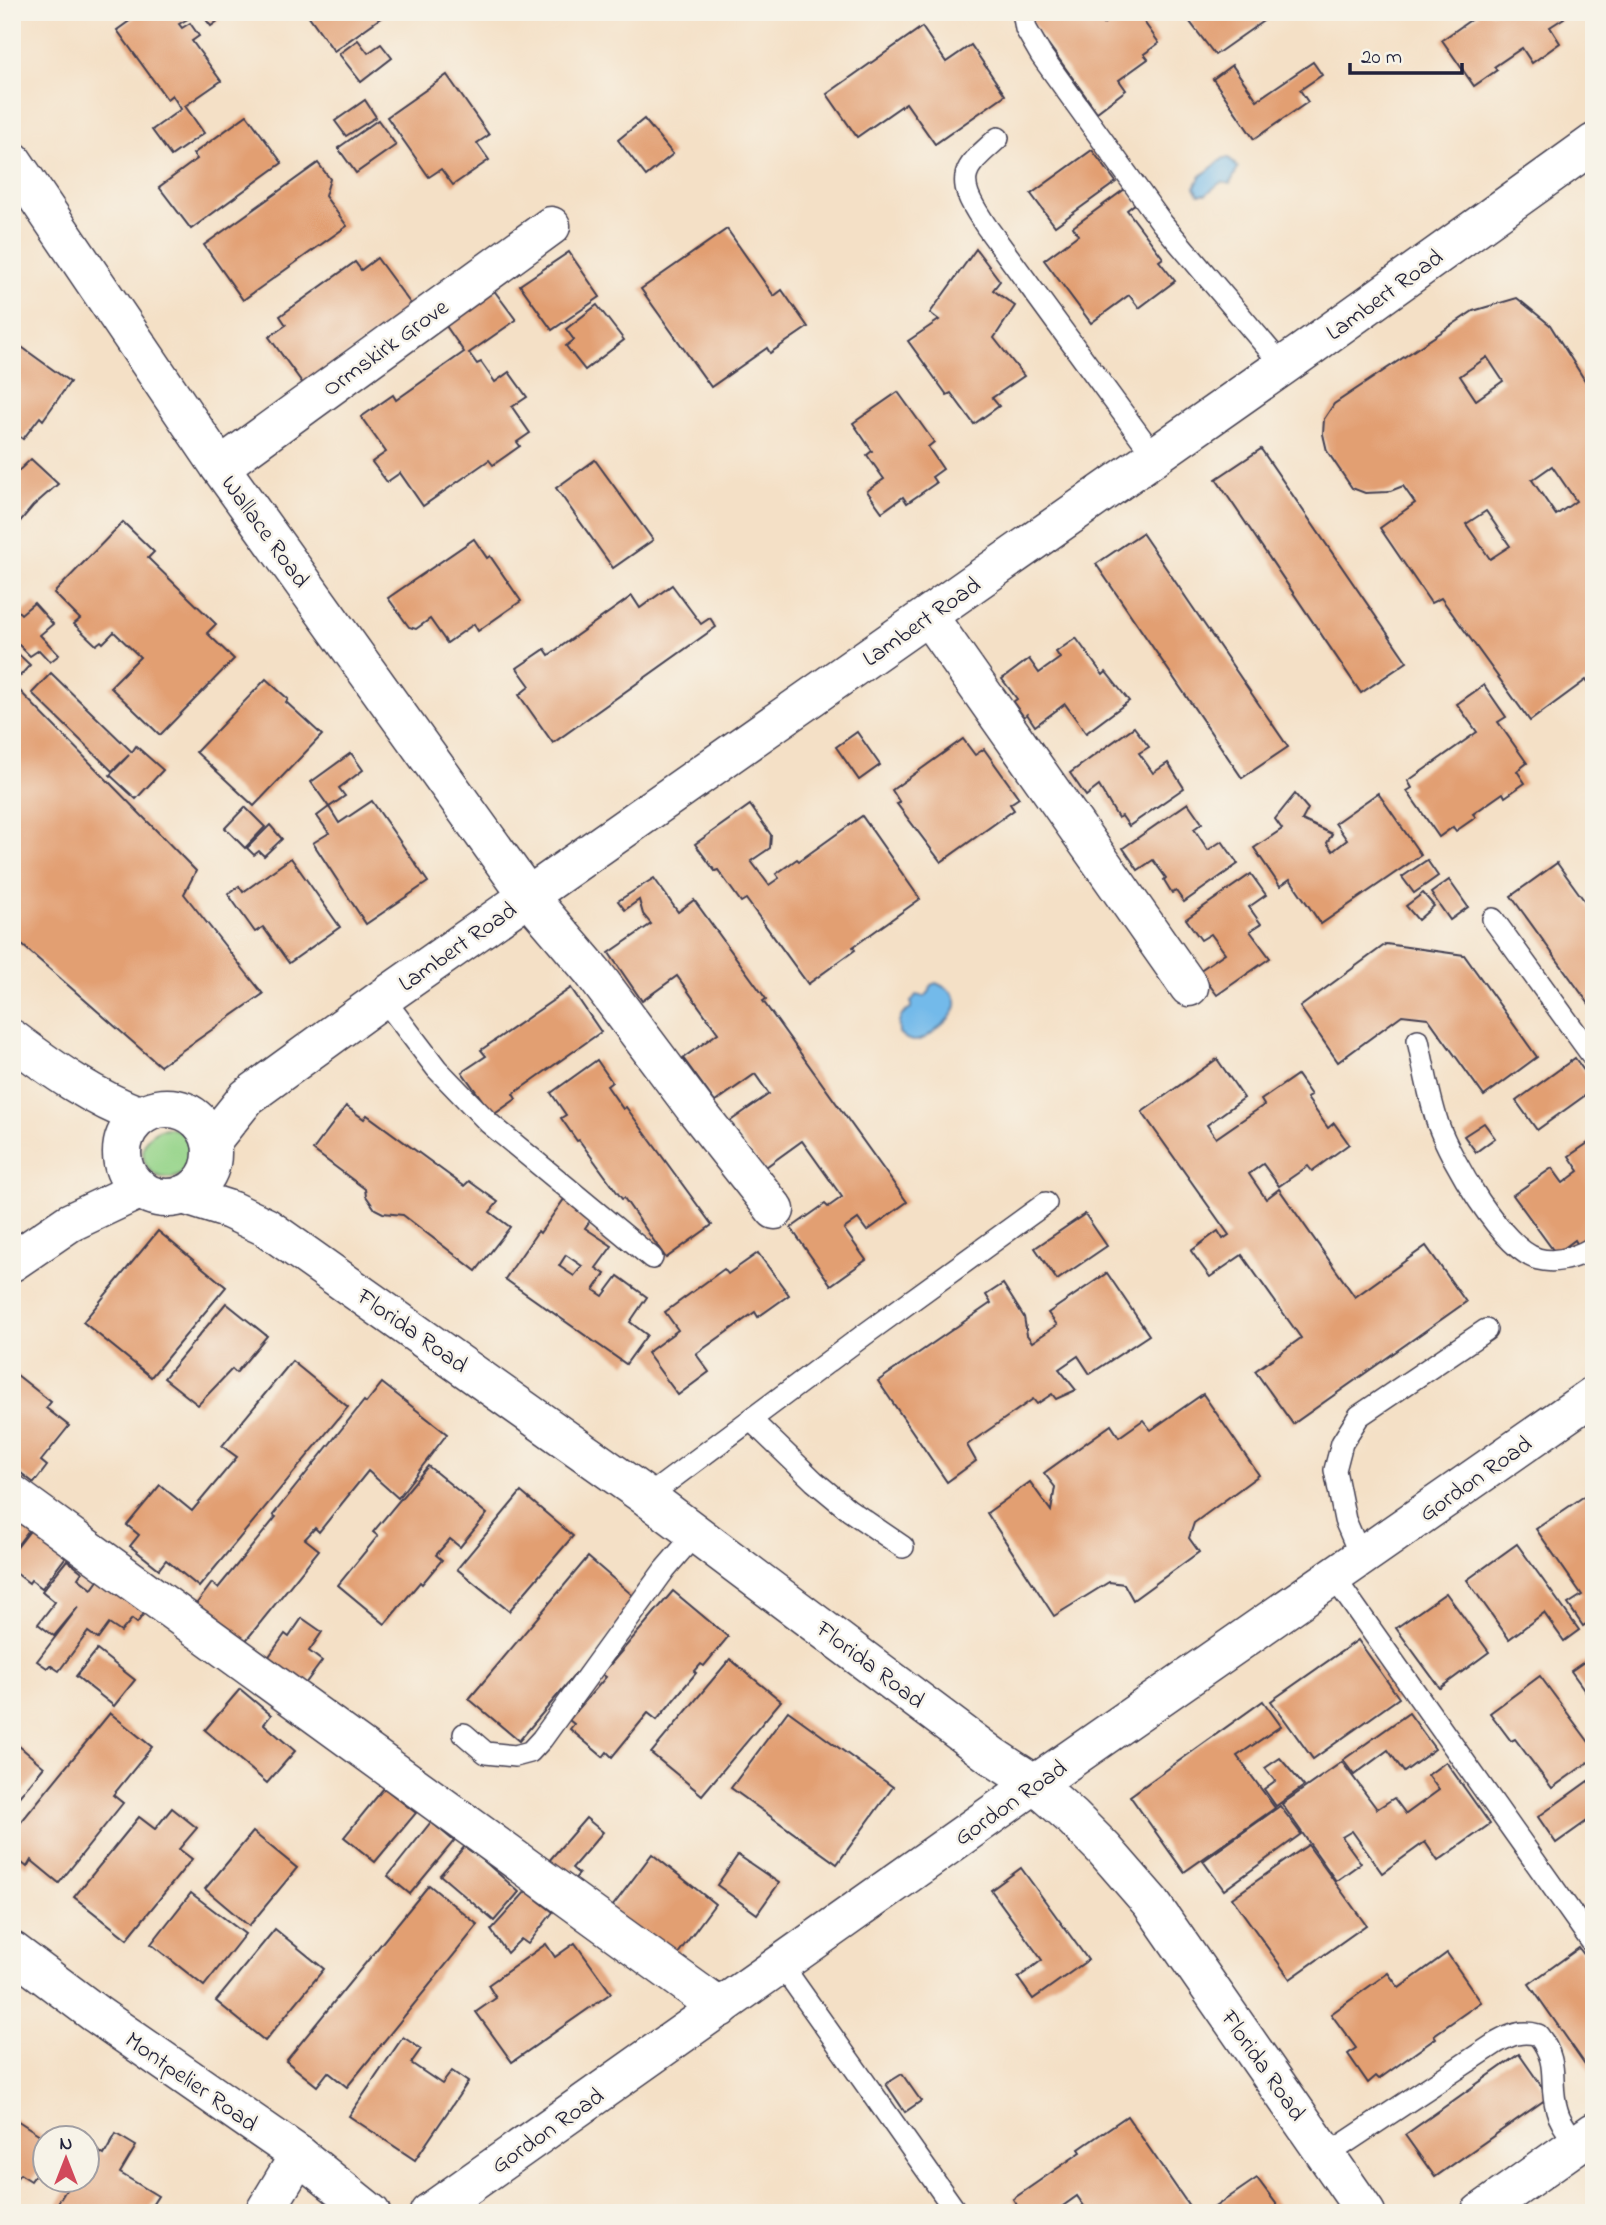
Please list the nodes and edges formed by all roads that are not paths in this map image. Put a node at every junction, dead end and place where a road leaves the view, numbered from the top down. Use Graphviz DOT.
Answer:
graph roads {
  1 [pos="1023,12"];
  2 [pos="998,138"];
  3 [pos="1594,143"];
  4 [pos="12,160"];
  5 [pos="551,226"];
  6 [pos="1283,366"];
  7 [pos="1154,457"];
  8 [pos="220,467"];
  9 [pos="928,616"];
  10 [pos="528,896"];
  11 [pos="1493,919"];
  12 [pos="1189,987"];
  13 [pos="383,998"];
  14 [pos="12,1039"];
  15 [pos="1418,1040"];
  16 [pos="1594,1058"];
  17 [pos="72,1083"];
  18 [pos="141,1116"];
  19 [pos="205,1137"];
  20 [pos="122,1150"];
  21 [pos="141,1189"];
  22 [pos="183,1195"];
  23 [pos="1046,1203"];
  24 [pos="775,1210"];
  25 [pos="69,1223"];
  26 [pos="266,1227"];
  27 [pos="1594,1247"];
  28 [pos="652,1258"];
  29 [pos="12,1262"];
  30 [pos="1486,1329"];
  31 [pos="1589,1408"];
  32 [pos="751,1420"];
  33 [pos="12,1494"];
  34 [pos="647,1497"];
  35 [pos="696,1533"];
  36 [pos="903,1547"];
  37 [pos="1347,1566"];
  38 [pos="464,1734"];
  39 [pos="1035,1784"];
  40 [pos="1594,1945"];
  41 [pos="12,1951"];
  42 [pos="780,1964"];
  43 [pos="720,2008"];
  44 [pos="1585,2138"];
  45 [pos="299,2155"];
  46 [pos="1327,2155"];
  47 [pos="264,2213"];
  48 [pos="371,2213"];
  49 [pos="429,2213"];
  50 [pos="957,2213"];
  51 [pos="1366,2213"];
  52 [pos="1480,2213"];
  1 -- 6 [label="lane"];
  2 -- 7 [label="lane"];
  3 -- 6 [label="street, Lambert Road"];
  4 -- 8 [label="street, Wallace Road"];
  5 -- 8 [label="street, Ormskirk Grove"];
  6 -- 7 [label="street, Lambert Road"];
  7 -- 9 [label="street, Lambert Road"];
  8 -- 10 [label="street, Wallace Road"];
  9 -- 10 [label="street, Lambert Road"];
  9 -- 12 [label="street"];
  10 -- 13 [label="street, Lambert Road"];
  10 -- 24 [label="street, Wallace Road"];
  11 -- 16 [label="lane"];
  13 -- 19 [label="street, Lambert Road"];
  13 -- 28 [label="lane"];
  14 -- 17 [label="street"];
  15 -- 27 [label="lane"];
  17 -- 18 [label="street"];
  17 -- 20 [label="street"];
  18 -- 19 [label="street"];
  18 -- 20 [label="street"];
  19 -- 22 [label="street"];
  19 -- 26 [label="street, Florida Road"];
  20 -- 21 [label="street"];
  20 -- 25 [label="street"];
  21 -- 22 [label="street"];
  21 -- 25 [label="street"];
  22 -- 26 [label="street, Florida Road"];
  23 -- 32 [label="lane"];
  25 -- 29 [label="street"];
  26 -- 34 [label="street, Florida Road"];
  30 -- 37 [label="lane"];
  31 -- 37 [label="street, Gordon Road"];
  32 -- 34 [label="lane"];
  32 -- 36 [label="lane"];
  33 -- 43 [label="street"];
  34 -- 35 [label="street, Florida Road"];
  35 -- 38 [label="lane"];
  35 -- 39 [label="street, Florida Road"];
  37 -- 39 [label="street, Gordon Road"];
  37 -- 40 [label="lane"];
  39 -- 42 [label="street, Gordon Road"];
  39 -- 46 [label="street, Florida Road"];
  41 -- 45 [label="street, Montpelier Road"];
  42 -- 43 [label="street, Gordon Road"];
  42 -- 50 [label="lane"];
  43 -- 49 [label="street, Gordon Road"];
  44 -- 46 [label="lane"];
  44 -- 52 [label="street"];
  45 -- 47 [label="street"];
  45 -- 48 [label="street, Montpelier Road"];
  46 -- 51 [label="street, Florida Road"];
}
